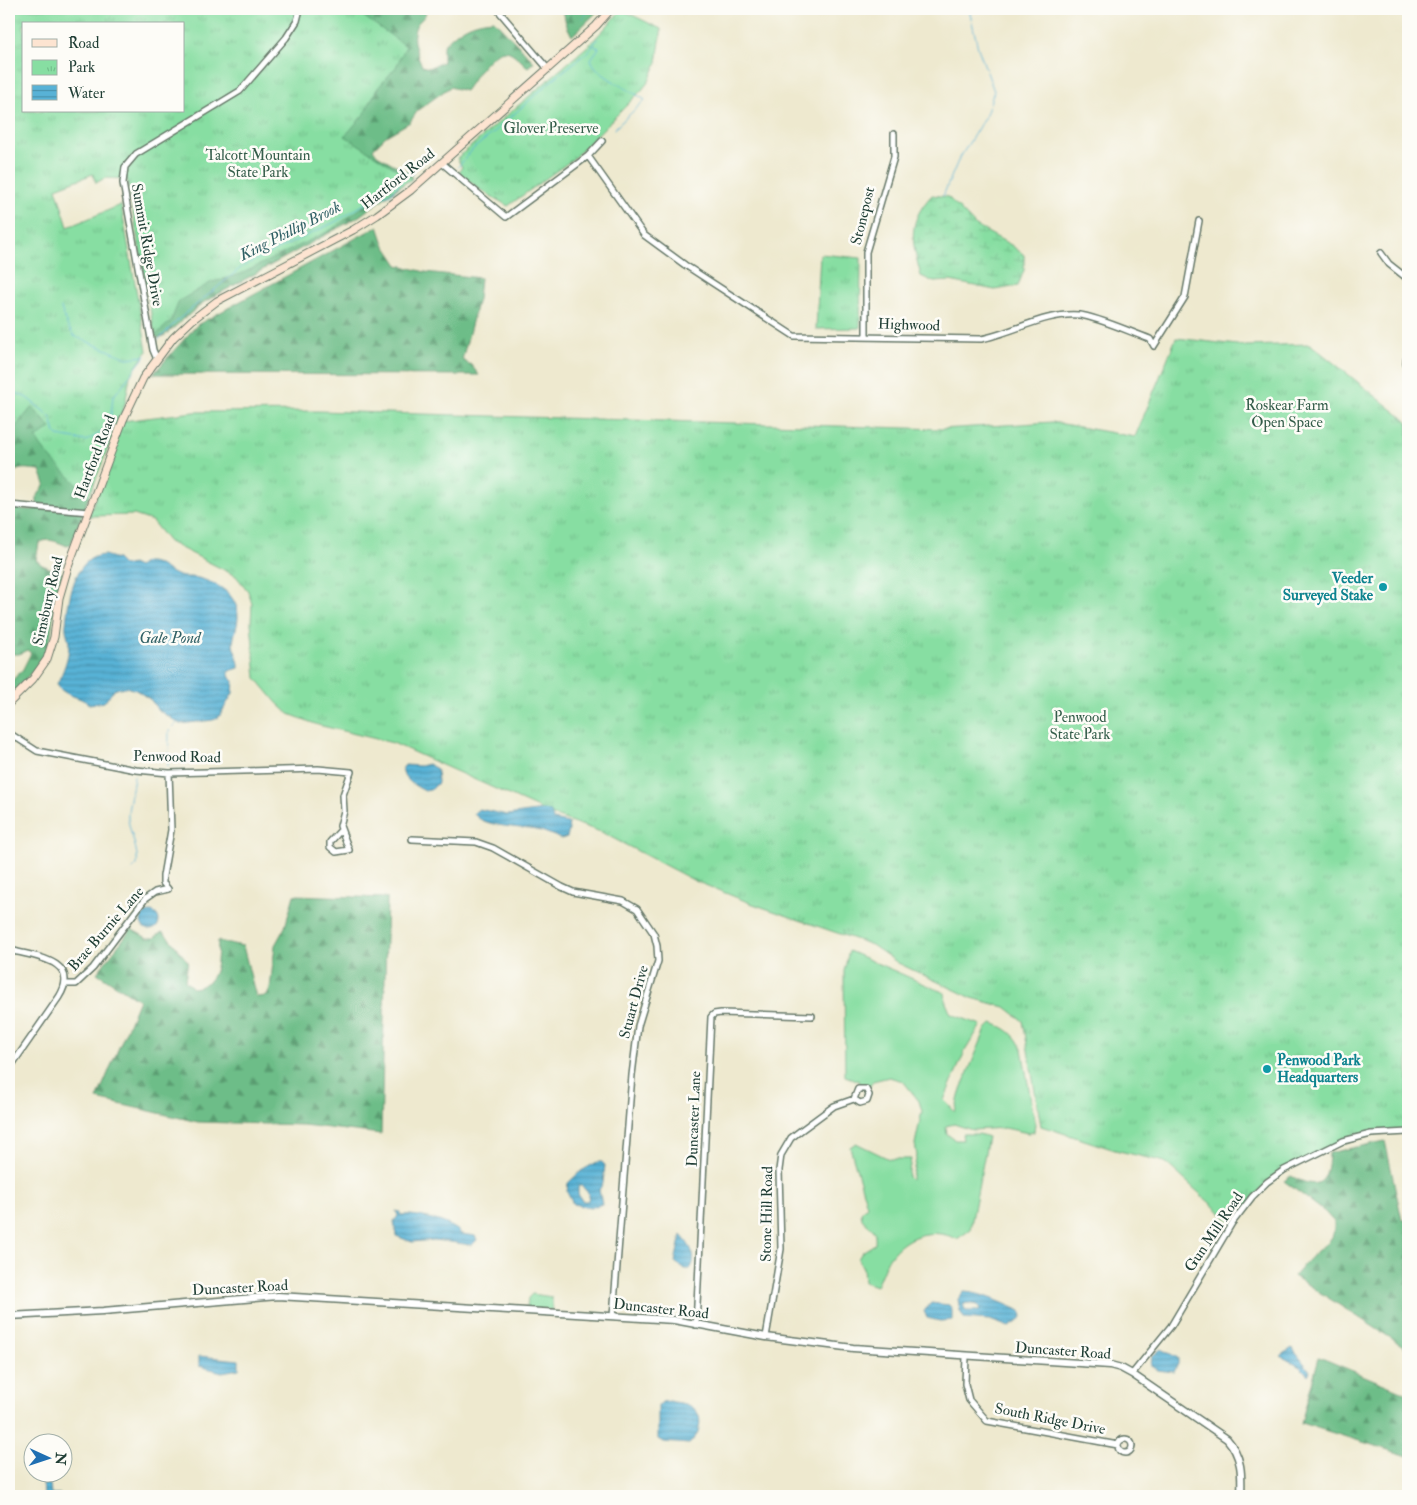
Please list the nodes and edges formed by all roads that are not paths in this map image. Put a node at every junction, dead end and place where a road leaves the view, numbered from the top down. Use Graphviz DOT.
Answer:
graph roads {
  1 [pos="300,9"];
  2 [pos="497,9"];
  3 [pos="611,9"];
  4 [pos="548,69"];
  5 [pos="894,134"];
  6 [pos="602,141"];
  7 [pos="588,156"];
  8 [pos="442,162"];
  9 [pos="1199,221"];
  10 [pos="1381,253"];
  11 [pos="1408,279"];
  12 [pos="866,336"];
  13 [pos="1408,352"];
  14 [pos="156,357"];
  15 [pos="1408,373"];
  16 [pos="9,505"];
  17 [pos="89,512"];
  18 [pos="74,549"];
  19 [pos="9,703"];
  20 [pos="9,733"];
  21 [pos="169,773"];
  22 [pos="341,830"];
  23 [pos="412,839"];
  24 [pos="9,950"];
  25 [pos="65,984"];
  26 [pos="812,1016"];
  27 [pos="9,1069"];
  28 [pos="854,1099"];
  29 [pos="1408,1132"];
  30 [pos="9,1316"];
  31 [pos="613,1316"];
  32 [pos="696,1325"];
  33 [pos="766,1337"];
  34 [pos="966,1357"];
  35 [pos="1132,1374"];
  36 [pos="1118,1445"];
  37 [pos="1241,1496"];
  1 -- 14 [label="street, Summit Ridge Drive"];
  2 -- 4 [label="street"];
  3 -- 4 [label="main road, Hartford Road"];
  4 -- 8 [label="main road, Hartford Road"];
  5 -- 12 [label="street, Stonepost"];
  6 -- 7 [label="street"];
  7 -- 8 [label="street"];
  7 -- 12 [label="street, Highwood"];
  8 -- 14 [label="main road, Hartford Road"];
  9 -- 12 [label="street, Highwood"];
  10 -- 11 [label="street"];
  13 -- 15 [label="street"];
  14 -- 17 [label="main road, Hartford Road"];
  16 -- 17 [label="street"];
  17 -- 18 [label="main road, Hartford Road"];
  18 -- 19 [label="main road, Simsbury Road"];
  20 -- 21 [label="street, Penwood Road"];
  21 -- 22 [label="street, Penwood Road"];
  21 -- 25 [label="street, Brae Burnie Lane"];
  22 -- 22 [label="street"];
  23 -- 31 [label="street, Stuart Drive"];
  24 -- 25 [label="street"];
  25 -- 27 [label="street"];
  26 -- 32 [label="street, Duncaster Lane"];
  28 -- 33 [label="street, Stone Hill Road"];
  29 -- 35 [label="street, Gun Mill Road"];
  30 -- 31 [label="street, Duncaster Road"];
  31 -- 32 [label="street, Duncaster Road"];
  32 -- 33 [label="street, Duncaster Road"];
  33 -- 34 [label="street, Duncaster Road"];
  34 -- 35 [label="street, Duncaster Road"];
  34 -- 36 [label="street, South Ridge Drive"];
  35 -- 37 [label="street, Duncaster Road"];
}
